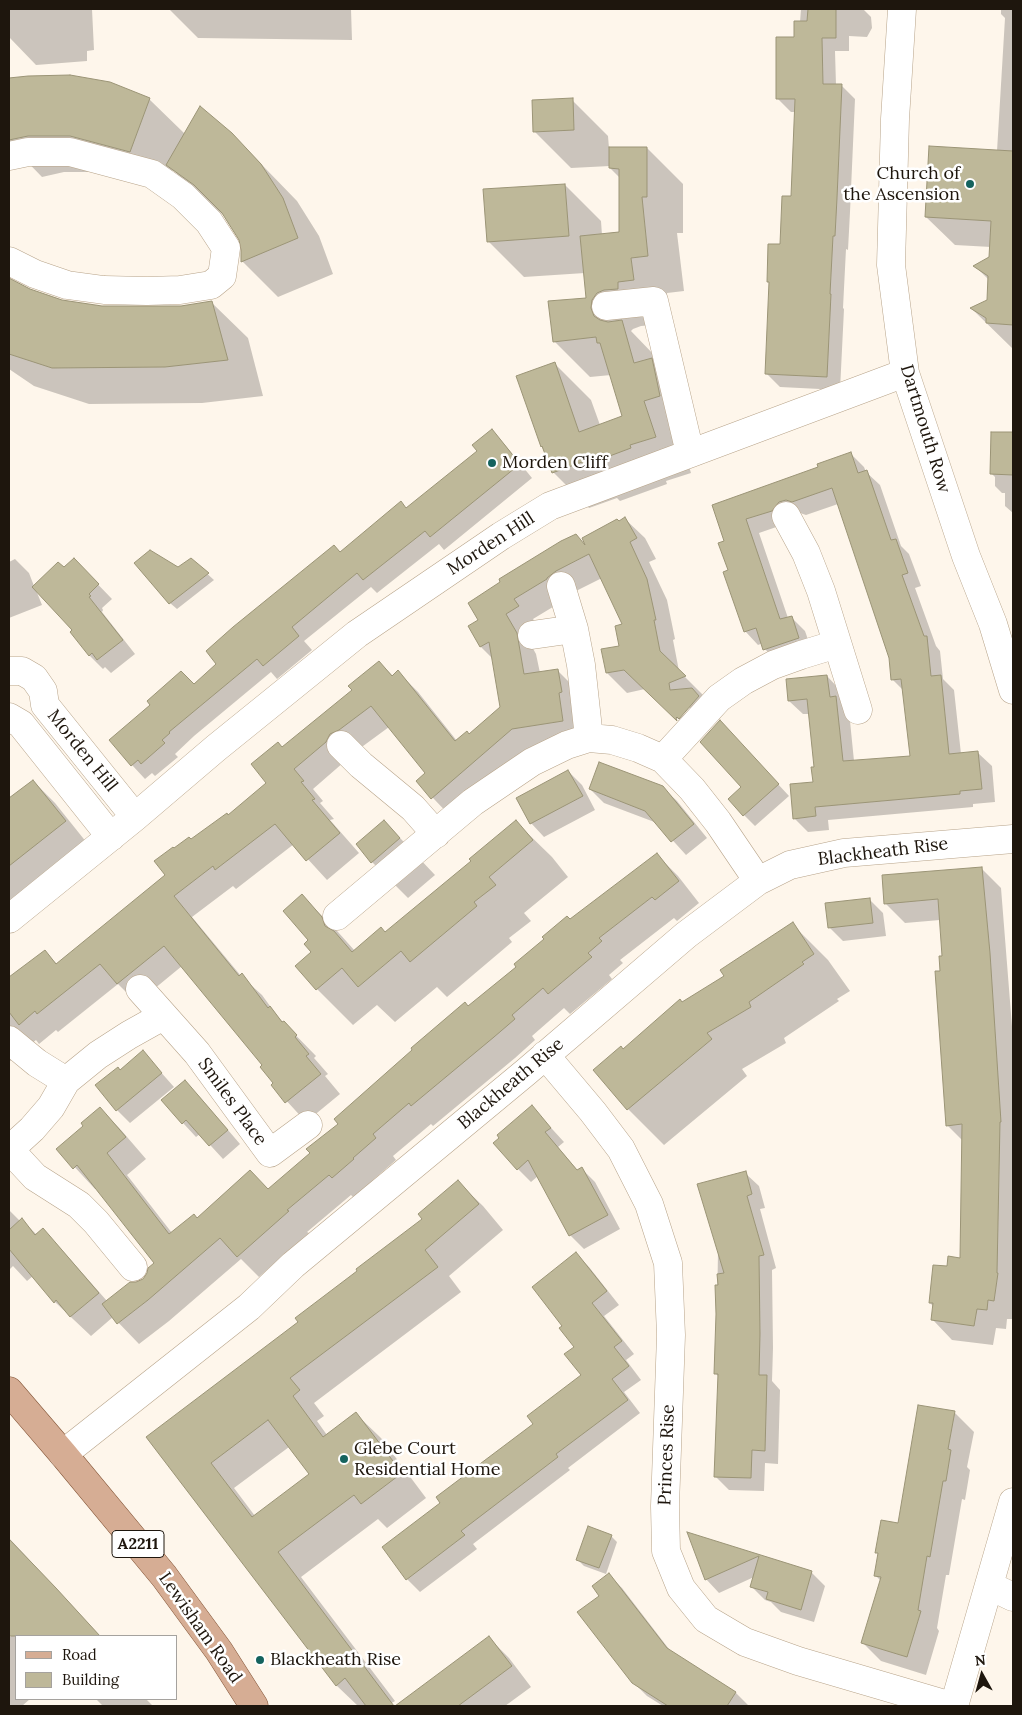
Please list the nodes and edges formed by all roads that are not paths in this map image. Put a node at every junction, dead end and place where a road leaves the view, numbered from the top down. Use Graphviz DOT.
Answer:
graph roads {
  1 [pos="902,9"];
  2 [pos="9,156"];
  3 [pos="9,260"];
  4 [pos="606,306"];
  5 [pos="905,373"];
  6 [pos="690,453"];
  7 [pos="786,516"];
  8 [pos="561,586"];
  9 [pos="574,628"];
  10 [pos="532,635"];
  11 [pos="837,644"];
  12 [pos="9,671"];
  13 [pos="1013,690"];
  14 [pos="858,710"];
  15 [pos="9,717"];
  16 [pos="589,738"];
  17 [pos="341,745"];
  18 [pos="663,760"];
  19 [pos="135,817"];
  20 [pos="436,834"];
  21 [pos="111,837"];
  22 [pos="1013,839"];
  23 [pos="758,881"];
  24 [pos="337,916"];
  25 [pos="9,919"];
  26 [pos="140,989"];
  27 [pos="163,1016"];
  28 [pos="9,1040"];
  29 [pos="545,1055"];
  30 [pos="66,1081"];
  31 [pos="308,1125"];
  32 [pos="9,1150"];
  33 [pos="133,1267"];
  34 [pos="9,1392"];
  35 [pos="63,1454"];
  36 [pos="1013,1502"];
  37 [pos="1002,1592"];
  38 [pos="254,1706"];
  39 [pos="952,1706"];
  1 -- 5 [label="street, Dartmouth Row"];
  2 -- 3 [label="street"];
  4 -- 6 [label="street"];
  5 -- 6 [label="street, Morden Hill"];
  5 -- 13 [label="street, Dartmouth Row"];
  6 -- 19 [label="street, Morden Hill"];
  7 -- 11 [label="street"];
  8 -- 9 [label="street"];
  9 -- 10 [label="street"];
  9 -- 16 [label="street"];
  11 -- 14 [label="street"];
  11 -- 18 [label="street"];
  12 -- 19 [label="street, Morden Hill"];
  15 -- 21 [label="street, Morden Hill"];
  16 -- 18 [label="street"];
  16 -- 20 [label="street"];
  17 -- 20 [label="street"];
  18 -- 23 [label="street"];
  19 -- 21 [label="street, Morden Hill"];
  20 -- 24 [label="street"];
  21 -- 25 [label="street, Morden Hill"];
  22 -- 23 [label="street, Blackheath Rise"];
  23 -- 29 [label="street, Blackheath Rise"];
  26 -- 27 [label="street, Smiles Place"];
  27 -- 30 [label="street"];
  27 -- 31 [label="street, Smiles Place"];
  28 -- 30 [label="street"];
  29 -- 35 [label="street, Blackheath Rise"];
  29 -- 39 [label="street, Princes Rise"];
  30 -- 32 [label="street"];
  32 -- 33 [label="street"];
  34 -- 35 [label="main road, Lewisham Road / A2211"];
  35 -- 38 [label="main road, Lewisham Road / A2211"];
  36 -- 37 [label="street"];
  37 -- 39 [label="street"];
}
